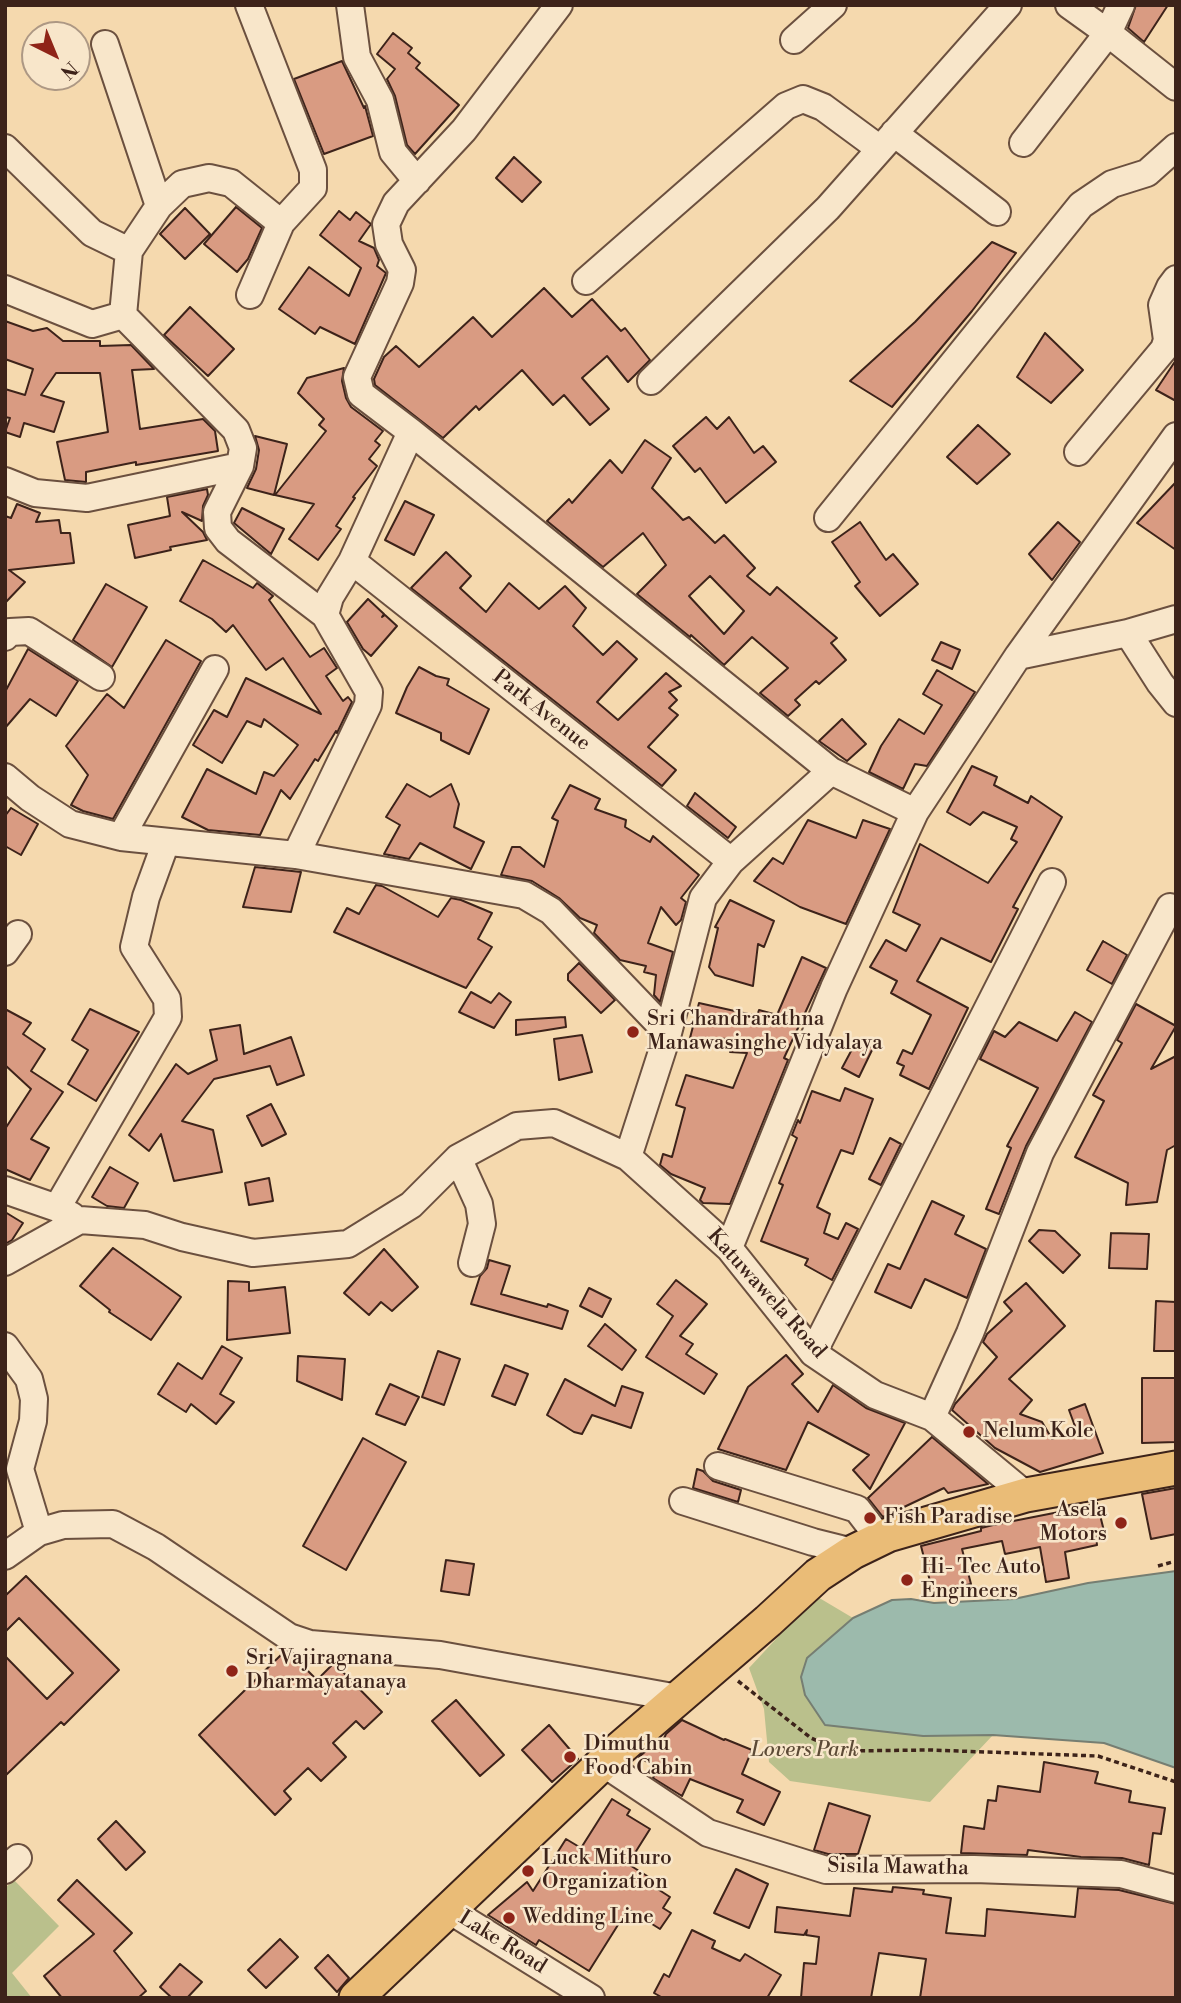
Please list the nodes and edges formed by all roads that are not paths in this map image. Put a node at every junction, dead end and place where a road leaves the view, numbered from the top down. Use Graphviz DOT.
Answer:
graph roads {
  1 [pos="249,5"];
  2 [pos="350,5"];
  3 [pos="559,5"];
  4 [pos="833,5"];
  5 [pos="1008,5"];
  6 [pos="1069,5"];
  7 [pos="1121,5"];
  8 [pos="1108,33"];
  9 [pos="794,40"];
  10 [pos="105,44"];
  11 [pos="1176,87"];
  12 [pos="887,141"];
  13 [pos="1023,143"];
  14 [pos="1176,147"];
  15 [pos="5,148"];
  16 [pos="417,181"];
  17 [pos="159,206"];
  18 [pos="997,212"];
  19 [pos="281,223"];
  20 [pos="129,251"];
  21 [pos="1176,279"];
  22 [pos="586,281"];
  23 [pos="5,289"];
  24 [pos="250,295"];
  25 [pos="123,316"];
  26 [pos="651,381"];
  27 [pos="411,432"];
  28 [pos="1176,436"];
  29 [pos="1078,452"];
  30 [pos="240,466"];
  31 [pos="5,481"];
  32 [pos="828,518"];
  33 [pos="352,561"];
  34 [pos="325,615"];
  35 [pos="1176,619"];
  36 [pos="1128,633"];
  37 [pos="5,637"];
  38 [pos="1018,656"];
  39 [pos="215,669"];
  40 [pos="101,677"];
  41 [pos="1176,702"];
  42 [pos="831,771"];
  43 [pos="5,777"];
  44 [pos="915,812"];
  45 [pos="121,837"];
  46 [pos="166,842"];
  47 [pos="296,855"];
  48 [pos="731,861"];
  49 [pos="1052,882"];
  50 [pos="1170,907"];
  51 [pos="667,1033"];
  52 [pos="628,1157"];
  53 [pos="458,1158"];
  54 [pos="5,1190"];
  55 [pos="57,1208"];
  56 [pos="80,1220"];
  57 [pos="729,1248"];
  58 [pos="5,1262"];
  59 [pos="472,1263"];
  60 [pos="5,1346"];
  61 [pos="813,1353"];
  62 [pos="932,1417"];
  63 [pos="718,1466"];
  64 [pos="1176,1468"];
  65 [pos="1026,1495"];
  66 [pos="683,1501"];
  67 [pos="39,1532"];
  68 [pos="867,1545"];
  69 [pos="5,1556"];
  70 [pos="678,1698"];
  71 [pos="603,1763"];
  72 [pos="1176,1889"];
  73 [pos="449,1910"];
  74 [pos="356,1998"];
  75 [pos="591,1998"];
  1 -- 19 [label="street"];
  2 -- 16 [label="street"];
  3 -- 16 [label="street"];
  4 -- 9 [label="street"];
  5 -- 12 [label="street"];
  6 -- 8 [label="street"];
  7 -- 8 [label="street"];
  8 -- 11 [label="street"];
  8 -- 13 [label="street"];
  10 -- 17 [label="street"];
  12 -- 18 [label="street"];
  12 -- 22 [label="street"];
  12 -- 26 [label="street"];
  14 -- 32 [label="street"];
  15 -- 20 [label="street"];
  16 -- 27 [label="street"];
  17 -- 19 [label="street"];
  17 -- 20 [label="street"];
  19 -- 24 [label="street"];
  20 -- 25 [label="street"];
  21 -- 29 [label="street"];
  23 -- 25 [label="street"];
  25 -- 30 [label="street"];
  27 -- 33 [label="street"];
  27 -- 42 [label="street"];
  28 -- 38 [label="street"];
  30 -- 31 [label="street"];
  30 -- 34 [label="street"];
  33 -- 34 [label="street"];
  33 -- 48 [label="street, Park Avenue"];
  34 -- 47 [label="street"];
  35 -- 36 [label="street"];
  36 -- 38 [label="street"];
  36 -- 41 [label="street"];
  37 -- 40 [label="street"];
  38 -- 44 [label="street"];
  39 -- 45 [label="street"];
  42 -- 44 [label="street"];
  42 -- 48 [label="street"];
  43 -- 45 [label="street"];
  44 -- 57 [label="street"];
  45 -- 46 [label="street"];
  46 -- 47 [label="street"];
  46 -- 55 [label="street"];
  47 -- 51 [label="street"];
  48 -- 51 [label="street"];
  49 -- 61 [label="street"];
  50 -- 62 [label="street"];
  51 -- 52 [label="street"];
  52 -- 53 [label="street, Katuwawela Road"];
  52 -- 57 [label="street, Katuwawela Road"];
  53 -- 56 [label="street, Katuwawela Road"];
  53 -- 59 [label="street"];
  54 -- 55 [label="street"];
  55 -- 56 [label="street"];
  56 -- 58 [label="street"];
  57 -- 61 [label="street, Katuwawela Road"];
  60 -- 67 [label="street"];
  61 -- 62 [label="street, Katuwawela Road"];
  62 -- 65 [label="street, Katuwawela Road"];
  63 -- 68 [label="street"];
  64 -- 65 [label="main road"];
  65 -- 68 [label="main road"];
  66 -- 68 [label="street"];
  67 -- 69 [label="street"];
  67 -- 70 [label="street"];
  68 -- 70 [label="main road"];
  70 -- 71 [label="main road"];
  71 -- 72 [label="street, Sisila Mawatha"];
  71 -- 73 [label="main road"];
  73 -- 74 [label="main road"];
  73 -- 75 [label="street, Lake Road"];
}
